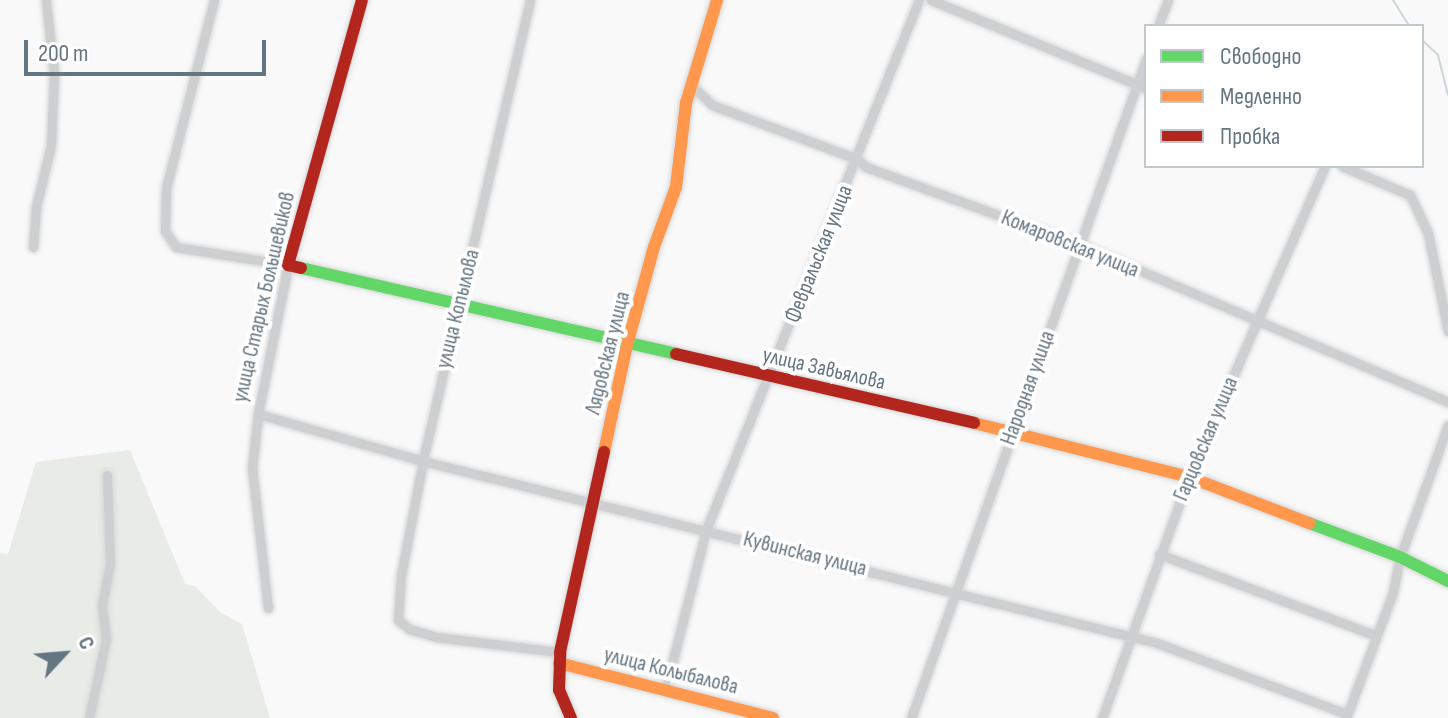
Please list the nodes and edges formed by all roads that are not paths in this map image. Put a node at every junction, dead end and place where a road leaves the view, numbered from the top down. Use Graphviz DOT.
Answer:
graph roads {
  1 [pos="46,0"];
  2 [pos="214,0"];
  3 [pos="362,0"];
  4 [pos="530,0"];
  5 [pos="717,0"];
  6 [pos="919,0"];
  7 [pos="931,0"];
  8 [pos="1168,0"];
  9 [pos="1159,24"];
  10 [pos="1141,86"];
  11 [pos="693,87"];
  12 [pos="857,159"];
  13 [pos="1324,168"];
  14 [pos="1347,168"];
  15 [pos="1080,245"];
  16 [pos="33,247"];
  17 [pos="288,265"];
  18 [pos="460,307"];
  19 [pos="1258,319"];
  20 [pos="1448,331"];
  21 [pos="627,345"];
  22 [pos="769,377"];
  23 [pos="1448,402"];
  24 [pos="258,414"];
  25 [pos="1448,425"];
  26 [pos="1013,432"];
  27 [pos="423,461"];
  28 [pos="107,475"];
  29 [pos="1189,477"];
  30 [pos="593,504"];
  31 [pos="706,530"];
  32 [pos="1159,554"];
  33 [pos="1400,557"];
  34 [pos="1448,581"];
  35 [pos="954,590"];
  36 [pos="268,608"];
  37 [pos="398,620"];
  38 [pos="1374,635"];
  39 [pos="1131,636"];
  40 [pos="560,658"];
  41 [pos="665,691"];
  42 [pos="1346,716"];
  43 [pos="89,718"];
  44 [pos="571,718"];
  45 [pos="773,718"];
  46 [pos="911,718"];
  47 [pos="1102,718"];
  1 -- 16 [label="street"];
  2 -- 17 [label="street, улица Завьялова"];
  3 -- 17 [label="street, улица Старых Большевиков"];
  4 -- 18 [label="street, улица Копылова"];
  5 -- 11 [label="street, Лядовская улица"];
  6 -- 12 [label="street, Февральская улица"];
  7 -- 10 [label="street"];
  8 -- 9 [label="street"];
  10 -- 15 [label="street, Народная улица"];
  11 -- 12 [label="street, Комаровская улица"];
  11 -- 21 [label="street, Лядовская улица"];
  12 -- 15 [label="street, Комаровская улица"];
  12 -- 22 [label="street, Февральская улица"];
  13 -- 19 [label="street, Гарцовская улица"];
  14 -- 20 [label="street"];
  15 -- 19 [label="street, Комаровская улица"];
  15 -- 26 [label="street, Народная улица"];
  17 -- 18 [label="street, улица Завьялова"];
  17 -- 24 [label="street, улица Старых Большевиков"];
  18 -- 21 [label="street, улица Завьялова"];
  18 -- 27 [label="street, улица Копылова"];
  19 -- 23 [label="street, Комаровская улица"];
  19 -- 29 [label="street, Гарцовская улица"];
  21 -- 22 [label="street, улица Завьялова"];
  21 -- 30 [label="street, Лядовская улица"];
  22 -- 26 [label="street, улица Завьялова"];
  22 -- 31 [label="street, Февральская улица"];
  24 -- 27 [label="street, Кувинская улица"];
  24 -- 36 [label="street, улица Старых Большевиков"];
  25 -- 33 [label="street"];
  26 -- 29 [label="street, улица Завьялова"];
  26 -- 35 [label="street, Народная улица"];
  27 -- 30 [label="street, Кувинская улица"];
  27 -- 37 [label="street, улица Копылова"];
  28 -- 43 [label="street"];
  29 -- 32 [label="street, Гарцовская улица"];
  29 -- 33 [label="street, улица Завьялова"];
  30 -- 31 [label="street, Кувинская улица"];
  30 -- 40 [label="street, Лядовская улица"];
  31 -- 35 [label="street, Кувинская улица"];
  31 -- 41 [label="street, Февральская улица"];
  32 -- 38 [label="street"];
  32 -- 39 [label="street, Гарцовская улица"];
  33 -- 34 [label="street, улица Завьялова"];
  33 -- 38 [label="street"];
  35 -- 39 [label="street, Кувинская улица"];
  35 -- 46 [label="street, Народная улица"];
  37 -- 40 [label="street, улица Колыбалова"];
  38 -- 42 [label="street"];
  39 -- 42 [label="street, Кувинская улица"];
  39 -- 47 [label="street, Гарцовская улица"];
  40 -- 41 [label="street, улица Колыбалова"];
  40 -- 44 [label="street, Лядовская улица"];
  41 -- 45 [label="street, улица Колыбалова"];
}
